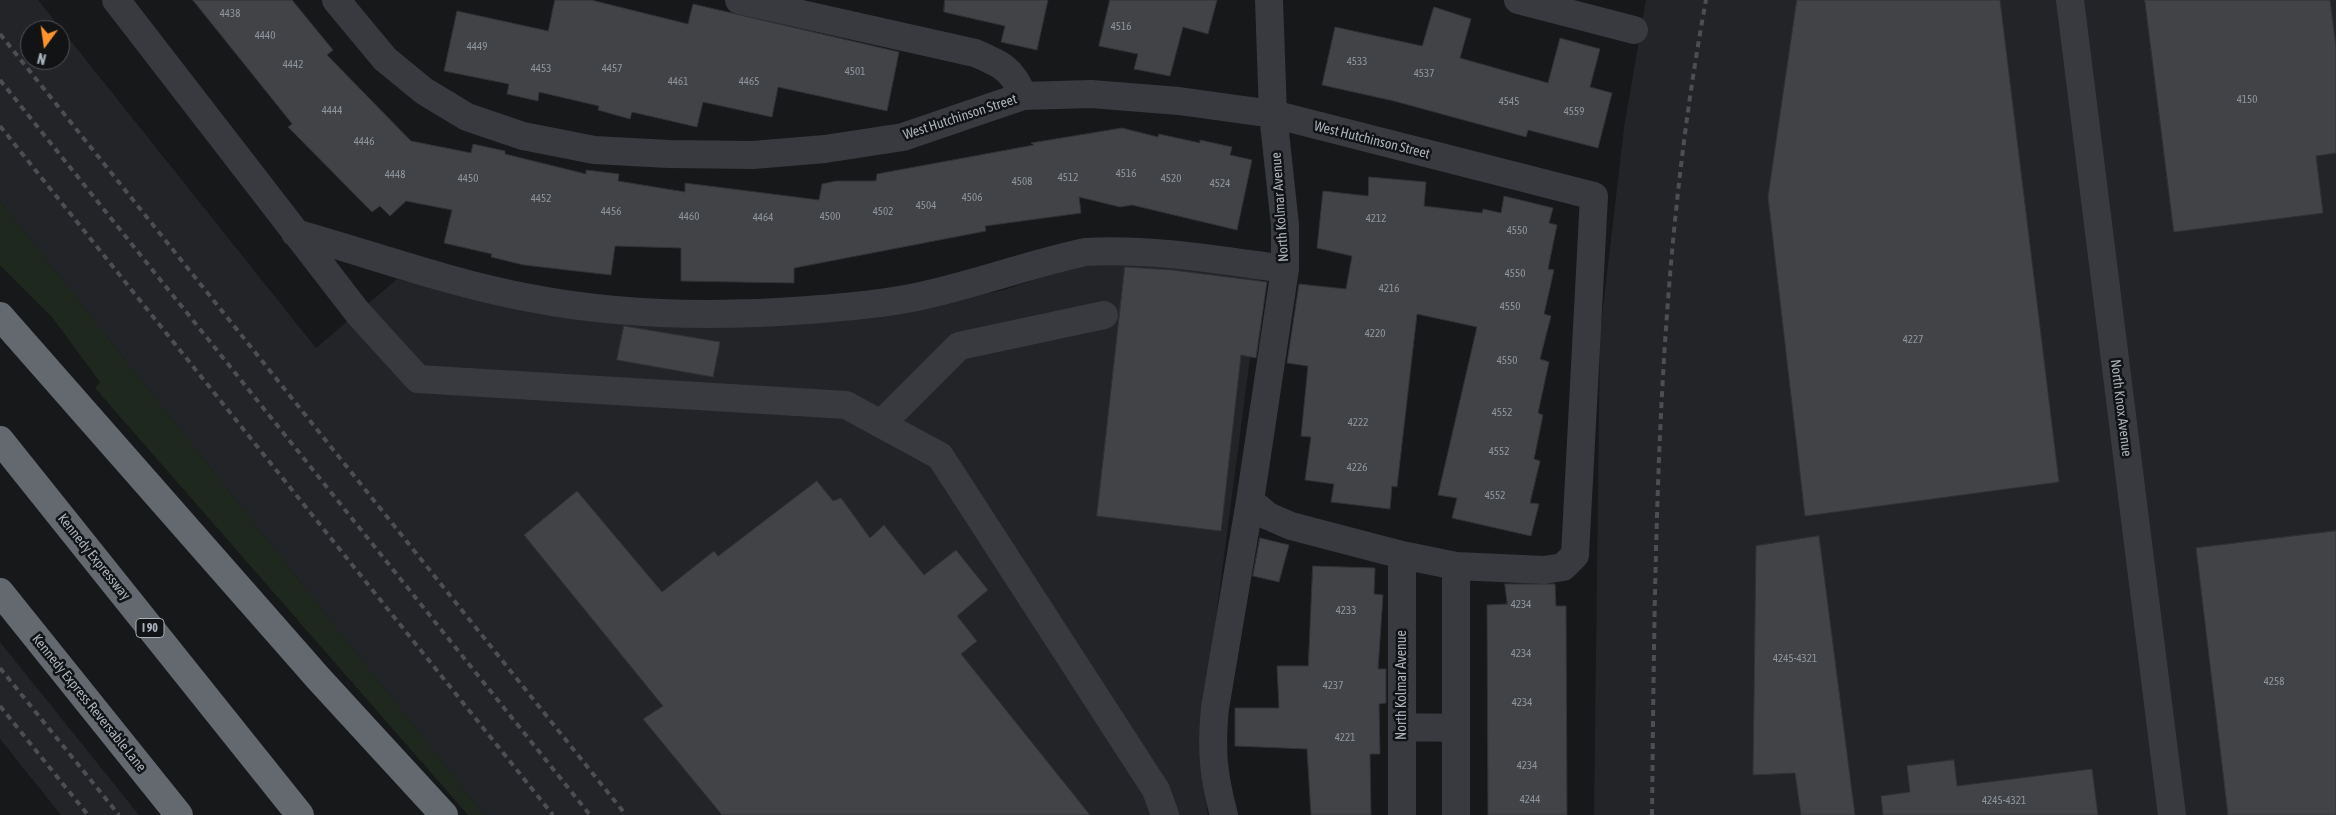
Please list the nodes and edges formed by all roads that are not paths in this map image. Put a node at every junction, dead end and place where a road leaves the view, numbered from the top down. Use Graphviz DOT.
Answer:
graph roads {
  1 [pos="116,0"];
  2 [pos="336,0"];
  3 [pos="739,0"];
  4 [pos="1269,0"];
  5 [pos="1518,0"];
  6 [pos="2070,0"];
  7 [pos="1634,30"];
  8 [pos="1023,96"];
  9 [pos="1273,114"];
  10 [pos="295,233"];
  11 [pos="1285,270"];
  12 [pos="1104,315"];
  13 [pos="0,316"];
  14 [pos="881,424"];
  15 [pos="0,440"];
  16 [pos="1250,501"];
  17 [pos="1402,555"];
  18 [pos="1456,566"];
  19 [pos="0,592"];
  20 [pos="1402,727"];
  21 [pos="1456,728"];
  22 [pos="179,815"];
  23 [pos="300,815"];
  24 [pos="444,815"];
  25 [pos="1165,815"];
  26 [pos="1224,815"];
  27 [pos="1402,815"];
  28 [pos="1456,815"];
  29 [pos="2172,815"];
  1 -- 10 [label="street"];
  2 -- 8 [label="street, West Hutchinson Street"];
  3 -- 8 [label="street"];
  4 -- 9 [label="street, North Kolmar Avenue"];
  5 -- 7 [label="street"];
  6 -- 29 [label="street, North Knox Avenue"];
  8 -- 9 [label="street, West Hutchinson Street"];
  9 -- 11 [label="street, North Kolmar Avenue"];
  9 -- 18 [label="street, West Hutchinson Street"];
  10 -- 11 [label="street"];
  10 -- 14 [label="street"];
  11 -- 16 [label="street, North Kolmar Avenue"];
  12 -- 14 [label="street"];
  13 -- 24 [label="highway"];
  14 -- 25 [label="street"];
  15 -- 23 [label="highway, Kennedy Expressway / I 90"];
  16 -- 17 [label="street"];
  16 -- 26 [label="street, North Kolmar Avenue"];
  17 -- 18 [label="street"];
  17 -- 20 [label="street, North Kolmar Avenue"];
  18 -- 21 [label="street"];
  19 -- 22 [label="highway, Kennedy Express Reversable Lane"];
  20 -- 21 [label="street"];
  20 -- 27 [label="street, North Kolmar Avenue"];
  21 -- 28 [label="street"];
}
